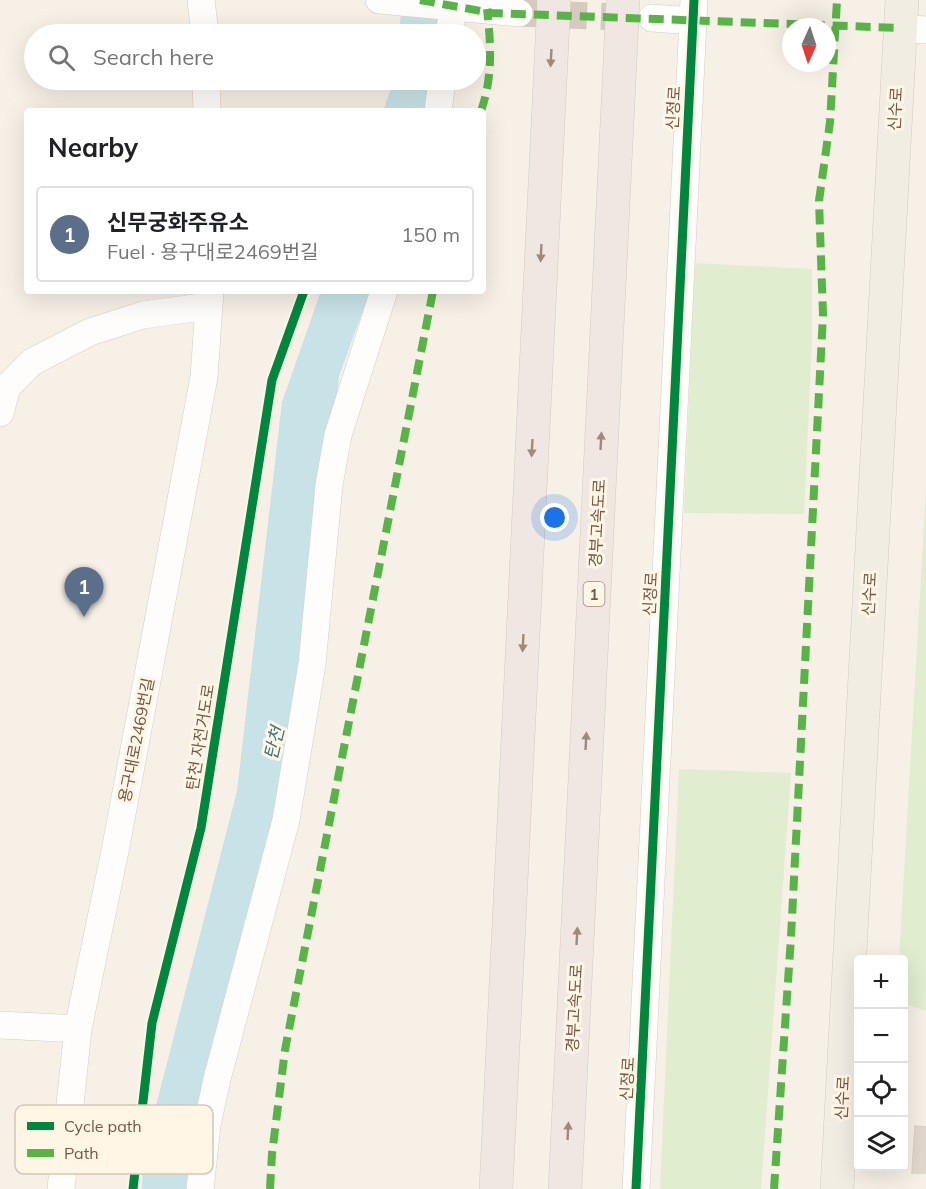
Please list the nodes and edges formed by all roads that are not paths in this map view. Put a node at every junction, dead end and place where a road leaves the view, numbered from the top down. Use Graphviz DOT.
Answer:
graph roads {
  1 [pos="201,0"];
  2 [pos="379,0"];
  3 [pos="554,0"];
  4 [pos="623,0"];
  5 [pos="693,10"];
  6 [pos="519,13"];
  7 [pos="447,16"];
  8 [pos="652,18"];
  9 [pos="909,19"];
  10 [pos="203,24"];
  11 [pos="206,90"];
  12 [pos="441,90"];
  13 [pos="207,108"];
  14 [pos="438,108"];
  15 [pos="383,294"];
  16 [pos="209,298"];
  17 [pos="0,413"];
  18 [pos="0,1025"];
  19 [pos="78,1029"];
  20 [pos="68,1105"];
  21 [pos="211,1105"];
  22 [pos="62,1174"];
  23 [pos="202,1174"];
  24 [pos="61,1189"];
  25 [pos="200,1189"];
  26 [pos="496,1189"];
  27 [pos="565,1189"];
  28 [pos="636,1189"];
  29 [pos="837,1189"];
  1 -- 10 [label="street"];
  2 -- 7 [label="street"];
  3 -- 26 [label="highway, one-way"];
  27 -- 4 [label="highway, 경부고속도로 / 1, one-way"];
  5 -- 8 [label="street"];
  5 -- 28 [label="street, 신정로"];
  6 -- 7 [label="street"];
  9 -- 29 [label="main road, 신수로"];
  11 -- 13 [label="street"];
  12 -- 14 [label="street"];
  15 -- 21 [label="street"];
  16 -- 17 [label="street"];
  16 -- 19 [label="street, 용구대로2469번길"];
  18 -- 19 [label="street"];
  19 -- 20 [label="street, 용구대로2469번길"];
  22 -- 24 [label="street, 용구대로2469번길"];
  23 -- 25 [label="street"];
}
